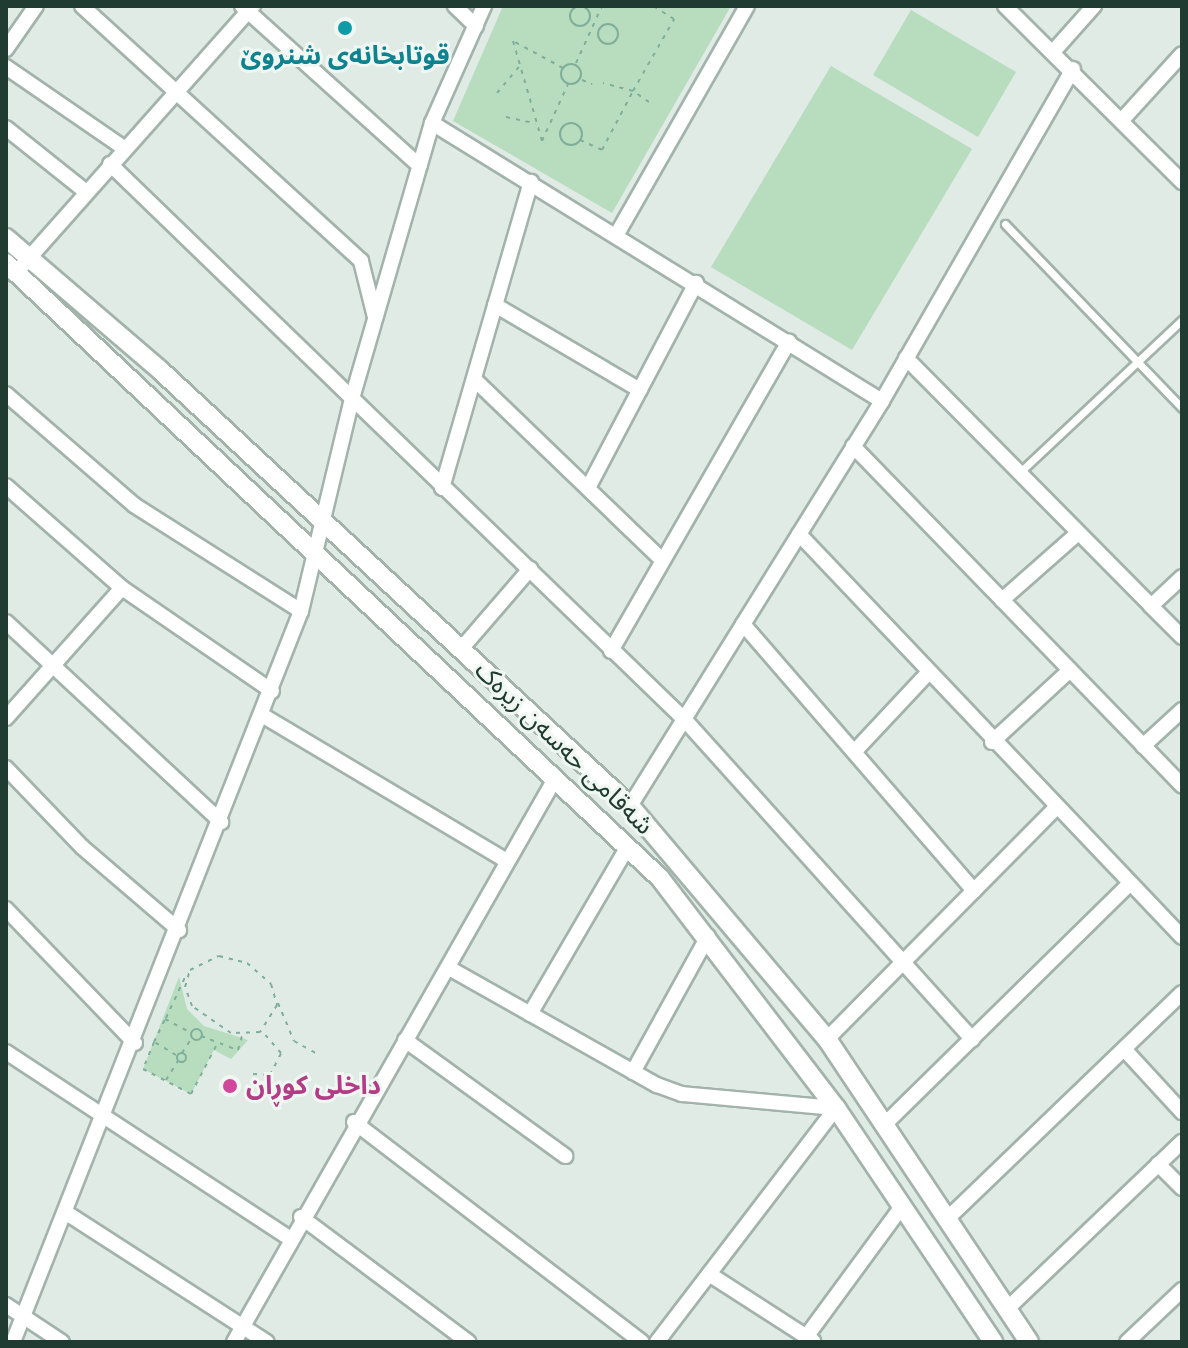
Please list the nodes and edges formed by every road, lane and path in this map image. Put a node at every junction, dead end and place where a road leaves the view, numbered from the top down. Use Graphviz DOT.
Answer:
graph roads {
  1 [pos="36,6"];
  2 [pos="82,6"];
  3 [pos="455,6"];
  4 [pos="484,6"];
  5 [pos="602,6"];
  6 [pos="653,6"];
  7 [pos="747,6"];
  8 [pos="1005,6"];
  9 [pos="1094,6"];
  10 [pos="247,8"];
  11 [pos="585,25"];
  12 [pos="476,26"];
  13 [pos="592,27"];
  14 [pos="598,31"];
  15 [pos="6,49"];
  16 [pos="1053,52"];
  17 [pos="1182,54"];
  18 [pos="575,65"];
  19 [pos="6,67"];
  20 [pos="520,67"];
  21 [pos="563,68"];
  22 [pos="1073,69"];
  23 [pos="580,79"];
  24 [pos="603,83"];
  25 [pos="568,84"];
  26 [pos="592,84"];
  27 [pos="178,88"];
  28 [pos="633,91"];
  29 [pos="497,93"];
  30 [pos="649,102"];
  31 [pos="506,117"];
  32 [pos="1122,120"];
  33 [pos="536,122"];
  34 [pos="432,123"];
  35 [pos="549,125"];
  36 [pos="6,128"];
  37 [pos="560,130"];
  38 [pos="580,140"];
  39 [pos="124,148"];
  40 [pos="110,164"];
  41 [pos="420,166"];
  42 [pos="531,182"];
  43 [pos="1182,182"];
  44 [pos="85,191"];
  45 [pos="1005,224"];
  46 [pos="617,234"];
  47 [pos="6,238"];
  48 [pos="29,257"];
  49 [pos="361,261"];
  50 [pos="392,263"];
  51 [pos="12,268"];
  52 [pos="696,283"];
  53 [pos="495,305"];
  54 [pos="375,318"];
  55 [pos="1182,320"];
  56 [pos="789,342"];
  57 [pos="906,358"];
  58 [pos="1137,362"];
  59 [pos="474,379"];
  60 [pos="640,390"];
  61 [pos="6,394"];
  62 [pos="353,395"];
  63 [pos="882,401"];
  64 [pos="1182,408"];
  65 [pos="853,446"];
  66 [pos="1019,473"];
  67 [pos="6,486"];
  68 [pos="442,488"];
  69 [pos="588,488"];
  70 [pos="324,524"];
  71 [pos="1078,533"];
  72 [pos="799,534"];
  73 [pos="315,553"];
  74 [pos="662,560"];
  75 [pos="530,569"];
  76 [pos="1182,577"];
  77 [pos="122,588"];
  78 [pos="1002,600"];
  79 [pos="1151,606"];
  80 [pos="301,611"];
  81 [pos="6,622"];
  82 [pos="743,624"];
  83 [pos="1182,637"];
  84 [pos="461,649"];
  85 [pos="611,651"];
  86 [pos="53,667"];
  87 [pos="1070,670"];
  88 [pos="928,673"];
  89 [pos="272,691"];
  90 [pos="1182,710"];
  91 [pos="262,715"];
  92 [pos="6,718"];
  93 [pos="684,719"];
  94 [pos="992,742"];
  95 [pos="1143,746"];
  96 [pos="855,751"];
  97 [pos="6,768"];
  98 [pos="556,777"];
  99 [pos="1182,786"];
  100 [pos="630,806"];
  101 [pos="1055,809"];
  102 [pos="221,822"];
  103 [pos="628,846"];
  104 [pos="504,859"];
  105 [pos="1128,885"];
  106 [pos="974,891"];
  107 [pos="6,909"];
  108 [pos="179,930"];
  109 [pos="708,936"];
  110 [pos="1182,937"];
  111 [pos="902,962"];
  112 [pos="449,968"];
  113 [pos="188,974"];
  114 [pos="1182,993"];
  115 [pos="277,1001"];
  116 [pos="530,1014"];
  117 [pos="165,1019"];
  118 [pos="261,1030"];
  119 [pos="191,1033"];
  120 [pos="822,1033"];
  121 [pos="242,1035"];
  122 [pos="201,1036"];
  123 [pos="192,1038"];
  124 [pos="972,1039"];
  125 [pos="405,1040"];
  126 [pos="154,1042"];
  127 [pos="135,1043"];
  128 [pos="216,1046"];
  129 [pos="791,1046"];
  130 [pos="1124,1049"];
  131 [pos="6,1052"];
  132 [pos="182,1053"];
  133 [pos="316,1053"];
  134 [pos="176,1055"];
  135 [pos="179,1061"];
  136 [pos="633,1072"];
  137 [pos="253,1074"];
  138 [pos="166,1081"];
  139 [pos="836,1108"];
  140 [pos="1182,1112"];
  141 [pos="104,1120"];
  142 [pos="354,1122"];
  143 [pos="886,1123"];
  144 [pos="1182,1142"];
  145 [pos="565,1156"];
  146 [pos="1158,1164"];
  147 [pos="1182,1188"];
  148 [pos="903,1205"];
  149 [pos="65,1212"];
  150 [pos="301,1217"];
  151 [pos="946,1220"];
  152 [pos="289,1238"];
  153 [pos="709,1274"];
  154 [pos="1182,1290"];
  155 [pos="6,1305"];
  156 [pos="1007,1309"];
  157 [pos="24,1317"];
  158 [pos="243,1327"];
  159 [pos="810,1339"];
  160 [pos="13,1342"];
  161 [pos="62,1342"];
  162 [pos="234,1342"];
  163 [pos="267,1342"];
  164 [pos="468,1342"];
  165 [pos="642,1342"];
  166 [pos="657,1342"];
  167 [pos="993,1342"];
  168 [pos="1029,1342"];
  169 [pos="1127,1342"];
  1 -- 15 [label="street"];
  2 -- 27 [label="street"];
  3 -- 12 [label="street"];
  4 -- 12 [label="street"];
  5 -- 13 [label="path"];
  6 -- 28 [label="path"];
  7 -- 46 [label="street"];
  8 -- 16 [label="street"];
  9 -- 16 [label="street"];
  10 -- 27 [label="street"];
  10 -- 41 [label="street"];
  11 -- 11 [label="path"];
  11 -- 13 [label="path"];
  12 -- 34 [label="street"];
  13 -- 14 [label="path"];
  13 -- 18 [label="path"];
  14 -- 14 [label="path"];
  16 -- 22 [label="street"];
  17 -- 32 [label="street"];
  18 -- 21 [label="path"];
  18 -- 23 [label="path"];
  19 -- 39 [label="street"];
  20 -- 21 [label="path"];
  20 -- 29 [label="path"];
  20 -- 33 [label="path"];
  21 -- 25 [label="path"];
  22 -- 32 [label="street"];
  22 -- 57 [label="street"];
  23 -- 25 [label="path"];
  23 -- 26 [label="path"];
  24 -- 28 [label="path"];
  25 -- 35 [label="path"];
  27 -- 39 [label="street"];
  27 -- 49 [label="street"];
  28 -- 30 [label="path"];
  28 -- 38 [label="path"];
  31 -- 33 [label="path"];
  32 -- 43 [label="street"];
  33 -- 35 [label="path"];
  34 -- 41 [label="street"];
  34 -- 42 [label="street"];
  35 -- 37 [label="path"];
  36 -- 44 [label="street"];
  37 -- 38 [label="path"];
  37 -- 38 [label="path"];
  39 -- 40 [label="street"];
  40 -- 44 [label="street"];
  40 -- 62 [label="street"];
  41 -- 50 [label="street"];
  42 -- 46 [label="street"];
  42 -- 53 [label="street"];
  44 -- 48 [label="street"];
  45 -- 58 [label="lane"];
  46 -- 52 [label="street"];
  47 -- 48 [label="main road, شەقامی حەسەن زیرەک"];
  48 -- 51 [label="street"];
  48 -- 70 [label="main road, شەقامی حەسەن زیرەک"];
  49 -- 50 [label="street"];
  49 -- 54 [label="street"];
  50 -- 54 [label="street"];
  51 -- 73 [label="main road, شەقامی حەسەن زیرەک"];
  52 -- 56 [label="street"];
  52 -- 60 [label="street"];
  53 -- 59 [label="street"];
  53 -- 60 [label="street"];
  54 -- 62 [label="street"];
  55 -- 58 [label="lane"];
  56 -- 63 [label="street"];
  56 -- 74 [label="street"];
  57 -- 63 [label="street"];
  57 -- 66 [label="street"];
  58 -- 64 [label="lane"];
  58 -- 66 [label="lane"];
  59 -- 68 [label="street"];
  59 -- 69 [label="street"];
  60 -- 69 [label="street"];
  61 -- 80 [label="street"];
  62 -- 68 [label="street"];
  62 -- 70 [label="street"];
  63 -- 65 [label="street"];
  65 -- 72 [label="street"];
  65 -- 78 [label="street"];
  66 -- 71 [label="street"];
  67 -- 77 [label="street"];
  68 -- 75 [label="street"];
  69 -- 74 [label="street"];
  70 -- 73 [label="street"];
  70 -- 84 [label="main road, شەقامی حەسەن زیرەک"];
  71 -- 78 [label="street"];
  71 -- 79 [label="street"];
  72 -- 82 [label="street"];
  72 -- 88 [label="street"];
  73 -- 80 [label="street"];
  73 -- 98 [label="main road, شەقامی حەسەن زیرەک"];
  74 -- 85 [label="street"];
  75 -- 84 [label="street"];
  75 -- 85 [label="street"];
  76 -- 79 [label="street"];
  77 -- 86 [label="street"];
  77 -- 89 [label="street"];
  78 -- 87 [label="street"];
  79 -- 83 [label="street"];
  80 -- 89 [label="street"];
  81 -- 86 [label="street"];
  82 -- 93 [label="street"];
  82 -- 96 [label="street"];
  84 -- 100 [label="main road, شەقامی حەسەن زیرەک"];
  85 -- 93 [label="street"];
  86 -- 92 [label="street"];
  86 -- 102 [label="street"];
  87 -- 94 [label="street"];
  87 -- 95 [label="street"];
  88 -- 94 [label="street"];
  88 -- 96 [label="street"];
  89 -- 91 [label="street"];
  90 -- 95 [label="street"];
  91 -- 102 [label="street"];
  91 -- 104 [label="street"];
  93 -- 100 [label="street"];
  93 -- 111 [label="street"];
  94 -- 101 [label="street"];
  95 -- 99 [label="street"];
  96 -- 106 [label="street"];
  97 -- 108 [label="street"];
  98 -- 103 [label="main road, شەقامی حەسەن زیرەک"];
  98 -- 104 [label="street"];
  100 -- 120 [label="main road, شەقامی حەسەن زیرەک"];
  101 -- 105 [label="street"];
  101 -- 106 [label="street"];
  102 -- 108 [label="street"];
  103 -- 109 [label="main road, شەقامی حەسەن زیرەک"];
  103 -- 116 [label="street"];
  104 -- 112 [label="street"];
  105 -- 110 [label="street"];
  105 -- 124 [label="street"];
  106 -- 111 [label="street"];
  107 -- 127 [label="street"];
  108 -- 127 [label="street"];
  109 -- 129 [label="main road, شەقامی حەسەن زیرەک"];
  109 -- 136 [label="street"];
  111 -- 120 [label="street"];
  111 -- 124 [label="street"];
  112 -- 116 [label="street"];
  112 -- 125 [label="street"];
  113 -- 115 [label="path"];
  113 -- 117 [label="path"];
  113 -- 121 [label="path"];
  114 -- 130 [label="street"];
  115 -- 118 [label="path"];
  115 -- 133 [label="path"];
  116 -- 136 [label="street"];
  117 -- 119 [label="path"];
  117 -- 126 [label="path"];
  118 -- 121 [label="path"];
  118 -- 137 [label="path"];
  119 -- 122 [label="path"];
  119 -- 123 [label="path"];
  120 -- 129 [label="main road"];
  120 -- 143 [label="main road, شەقامی حەسەن زیرەک"];
  121 -- 128 [label="path"];
  122 -- 123 [label="path"];
  122 -- 128 [label="path"];
  123 -- 132 [label="path"];
  124 -- 143 [label="street"];
  125 -- 142 [label="street"];
  125 -- 145 [label="street"];
  126 -- 134 [label="path"];
  126 -- 138 [label="path"];
  127 -- 141 [label="street"];
  128 -- 138 [label="path"];
  129 -- 139 [label="main road, شەقامی حەسەن زیرەک"];
  130 -- 140 [label="street"];
  130 -- 151 [label="street"];
  131 -- 141 [label="street"];
  132 -- 134 [label="path"];
  132 -- 135 [label="path"];
  134 -- 135 [label="path"];
  135 -- 138 [label="path"];
  136 -- 139 [label="street"];
  139 -- 148 [label="main road, شەقامی حەسەن زیرەک"];
  139 -- 153 [label="street"];
  141 -- 149 [label="street"];
  141 -- 152 [label="street"];
  142 -- 150 [label="street"];
  142 -- 165 [label="street"];
  143 -- 151 [label="main road, شەقامی حەسەن زیرەک"];
  144 -- 146 [label="street"];
  146 -- 147 [label="street"];
  146 -- 156 [label="street"];
  148 -- 159 [label="street"];
  148 -- 167 [label="main road, شەقامی حەسەن زیرەک"];
  149 -- 157 [label="street"];
  149 -- 158 [label="street"];
  150 -- 152 [label="street"];
  150 -- 164 [label="street"];
  151 -- 156 [label="main road, شەقامی حەسەن زیرەک"];
  152 -- 158 [label="street"];
  153 -- 159 [label="street"];
  153 -- 166 [label="street"];
  154 -- 169 [label="street"];
  155 -- 157 [label="street"];
  156 -- 168 [label="main road, شەقامی حەسەن زیرەک"];
  157 -- 160 [label="street"];
  157 -- 161 [label="street"];
  158 -- 162 [label="street"];
  158 -- 163 [label="street"];
}
